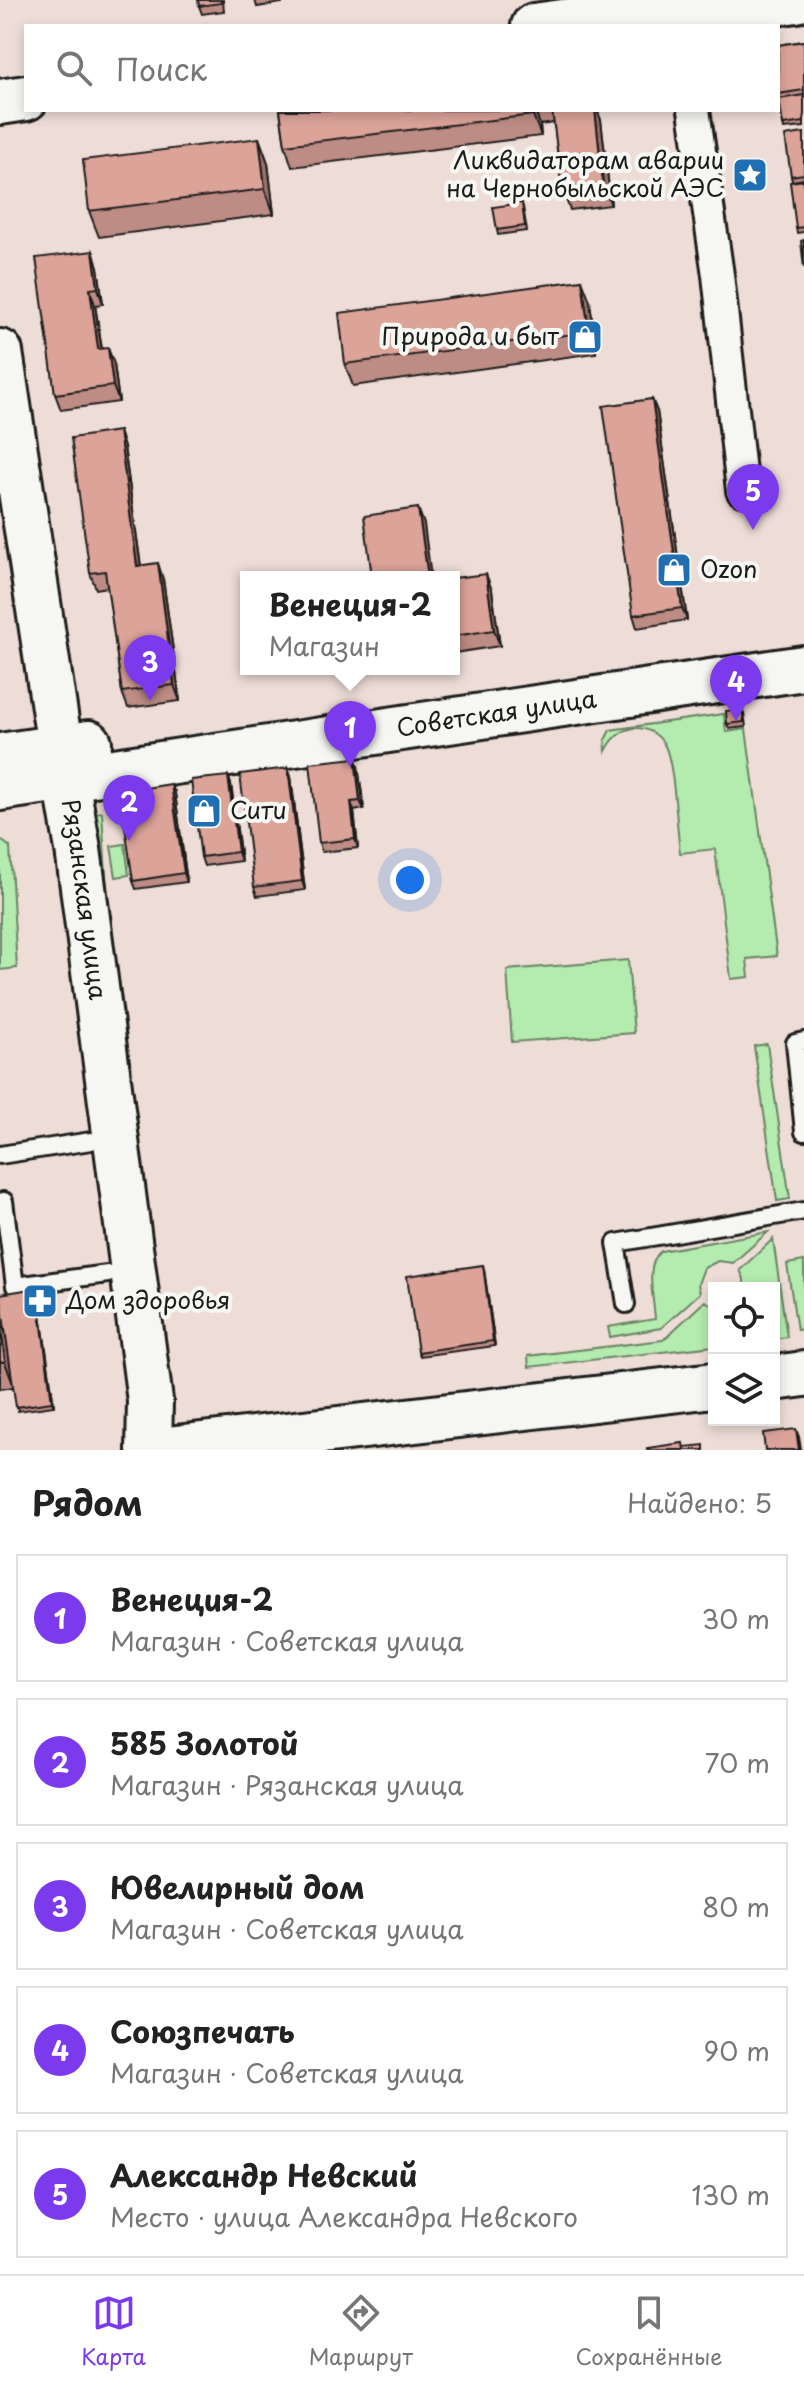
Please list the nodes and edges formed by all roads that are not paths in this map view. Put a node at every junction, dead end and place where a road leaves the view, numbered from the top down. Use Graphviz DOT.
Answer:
graph roads {
  1 [pos="796,0"];
  2 [pos="680,12"];
  3 [pos="548,24"];
  4 [pos="24,98"];
  5 [pos="0,102"];
  6 [pos="694,112"];
  7 [pos="0,352"];
  8 [pos="742,490"];
  9 [pos="0,507"];
  10 [pos="804,640"];
  11 [pos="804,668"];
  12 [pos="34,767"];
  13 [pos="804,1041"];
  14 [pos="804,1132"];
  15 [pos="91,1141"];
  16 [pos="0,1155"];
  17 [pos="4,1201"];
  18 [pos="804,1211"];
  19 [pos="108,1274"];
  20 [pos="626,1304"];
  21 [pos="804,1374"];
  22 [pos="780,1377"];
  23 [pos="708,1386"];
  24 [pos="149,1450"];
  25 [pos="159,1450"];
  1 -- 2 [label="main road"];
  2 -- 3 [label="main road"];
  4 -- 5 [label="main road"];
  6 -- 8 [label="street"];
  7 -- 12 [label="main road, Рязанская улица"];
  9 -- 12 [label="main road, Рязанская улица"];
  10 -- 12 [label="main road, Советская улица"];
  11 -- 12 [label="main road, Советская улица"];
  12 -- 15 [label="main road, Рязанская улица"];
  12 -- 24 [label="main road, Рязанская улица"];
  13 -- 14 [label="lane"];
  15 -- 16 [label="lane"];
  15 -- 19 [label="main road, Рязанская улица"];
  17 -- 19 [label="lane"];
  18 -- 20 [label="lane"];
  19 -- 24 [label="main road, Рязанская улица"];
  21 -- 22 [label="main road"];
  23 -- 25 [label="main road"];
}
